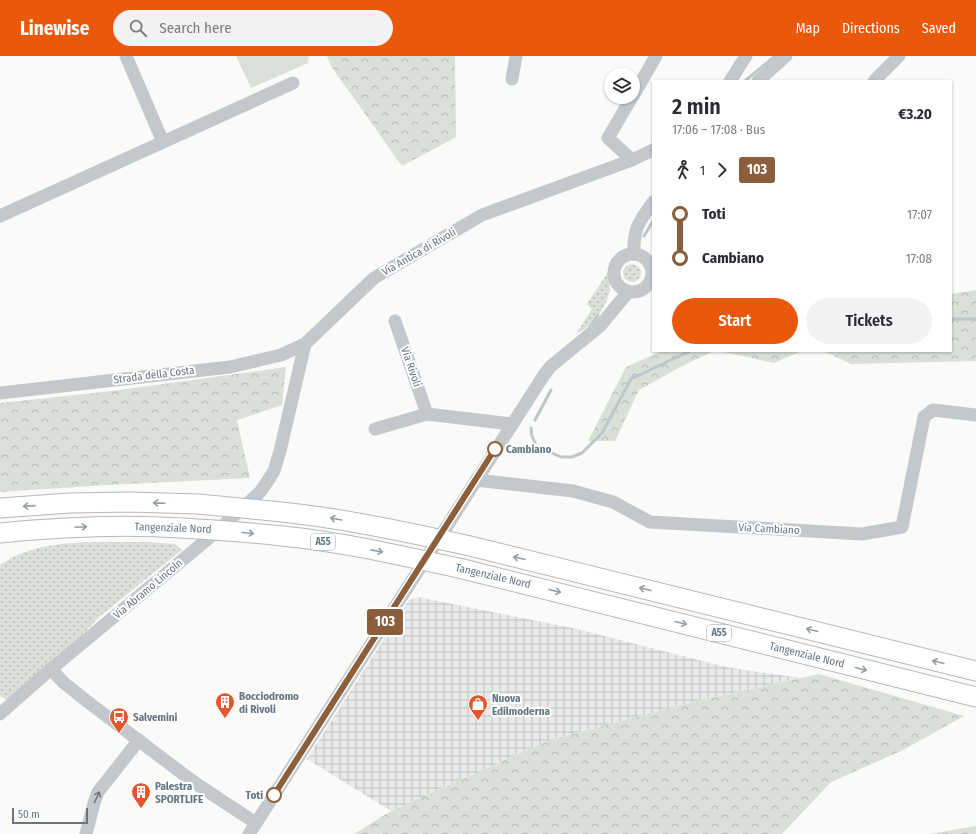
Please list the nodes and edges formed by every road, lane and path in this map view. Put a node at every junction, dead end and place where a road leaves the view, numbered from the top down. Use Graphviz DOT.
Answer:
graph roads {
  1 [pos="126,56"];
  2 [pos="516,56"];
  3 [pos="656,56"];
  4 [pos="746,56"];
  5 [pos="786,56"];
  6 [pos="899,56"];
  7 [pos="512,79"];
  8 [pos="731,80"];
  9 [pos="759,80"];
  10 [pos="875,80"];
  11 [pos="293,83"];
  12 [pos="640,84"];
  13 [pos="628,104"];
  14 [pos="163,142"];
  15 [pos="652,150"];
  16 [pos="632,160"];
  17 [pos="652,204"];
  18 [pos="0,216"];
  19 [pos="644,258"];
  20 [pos="652,270"];
  21 [pos="652,278"];
  22 [pos="622,289"];
  23 [pos="395,321"];
  24 [pos="305,344"];
  25 [pos="0,393"];
  26 [pos="427,414"];
  27 [pos="976,415"];
  28 [pos="511,424"];
  29 [pos="375,429"];
  30 [pos="476,480"];
  31 [pos="0,508"];
  32 [pos="0,532"];
  33 [pos="51,669"];
  34 [pos="976,671"];
  35 [pos="976,697"];
  36 [pos="0,714"];
  37 [pos="139,740"];
  38 [pos="253,829"];
  39 [pos="86,834"];
  1 -- 14 [label="street"];
  2 -- 7 [label="street"];
  3 -- 12 [label="street"];
  4 -- 8 [label="street"];
  5 -- 9 [label="street"];
  6 -- 10 [label="street"];
  11 -- 14 [label="street"];
  13 -- 16 [label="street"];
  14 -- 18 [label="street"];
  15 -- 16 [label="street, Via Antica di Rivoli"];
  16 -- 24 [label="street, Via Antica di Rivoli"];
  17 -- 19 [label="street"];
  19 -- 20 [label="street"];
  19 -- 22 [label="street"];
  21 -- 22 [label="street"];
  22 -- 28 [label="street"];
  23 -- 26 [label="street, Via Rivoli"];
  24 -- 25 [label="street, Strada della Costa"];
  24 -- 33 [label="street, Via Abramo Lincoln"];
  26 -- 28 [label="street"];
  26 -- 29 [label="street"];
  27 -- 30 [label="street, Via Cambiano"];
  28 -- 30 [label="street"];
  30 -- 38 [label="street"];
  34 -- 31 [label="highway, A55, one-way, bridge"];
  32 -- 35 [label="highway, Tangenziale Nord / A55, one-way, bridge"];
  33 -- 36 [label="street, Via Abramo Lincoln"];
  33 -- 37 [label="street"];
  37 -- 38 [label="street"];
  39 -- 37 [label="street, one-way"];
}
